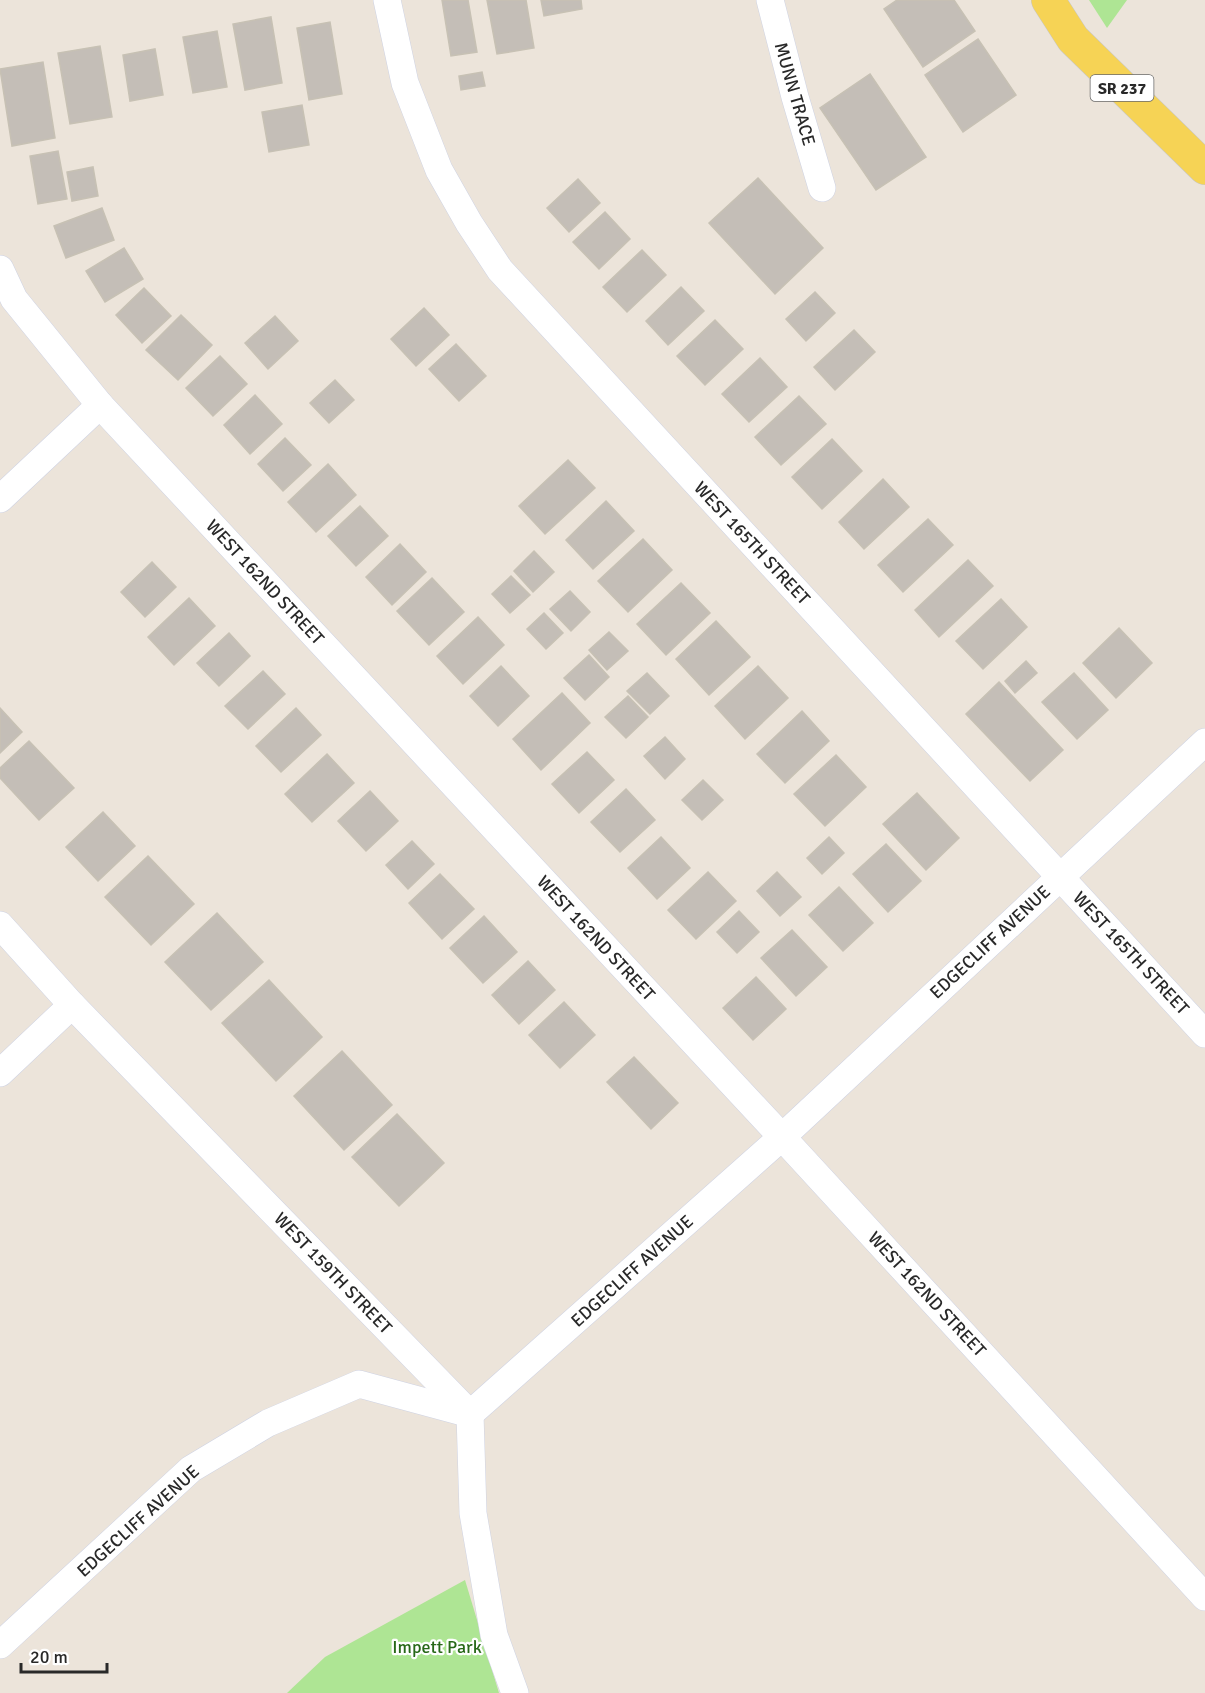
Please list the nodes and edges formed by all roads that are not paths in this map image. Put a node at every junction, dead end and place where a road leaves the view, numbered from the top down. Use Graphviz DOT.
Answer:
graph roads {
  1 [pos="387,0"];
  2 [pos="770,0"];
  3 [pos="1048,0"];
  4 [pos="1205,168"];
  5 [pos="822,188"];
  6 [pos="0,270"];
  7 [pos="100,405"];
  8 [pos="0,500"];
  9 [pos="1205,742"];
  10 [pos="1060,876"];
  11 [pos="0,925"];
  12 [pos="72,1005"];
  13 [pos="1205,1034"];
  14 [pos="0,1072"];
  15 [pos="782,1137"];
  16 [pos="470,1414"];
  17 [pos="1205,1597"];
  18 [pos="0,1646"];
  19 [pos="515,1693"];
  1 -- 10 [label="street, WEST 165TH STREET"];
  2 -- 5 [label="street, MUNN TRACE"];
  3 -- 4 [label="main road, SR 237"];
  6 -- 7 [label="street, WEST 162ND STREET"];
  7 -- 8 [label="street"];
  7 -- 15 [label="street, WEST 162ND STREET"];
  9 -- 10 [label="street, EDGECLIFF AVENUE"];
  10 -- 13 [label="street, WEST 165TH STREET"];
  10 -- 15 [label="street, EDGECLIFF AVENUE"];
  11 -- 12 [label="street, WEST 159TH STREET"];
  12 -- 14 [label="street"];
  12 -- 16 [label="street, WEST 159TH STREET"];
  15 -- 16 [label="street, EDGECLIFF AVENUE"];
  15 -- 17 [label="street, WEST 162ND STREET"];
  16 -- 18 [label="street, EDGECLIFF AVENUE"];
  16 -- 19 [label="street"];
}
